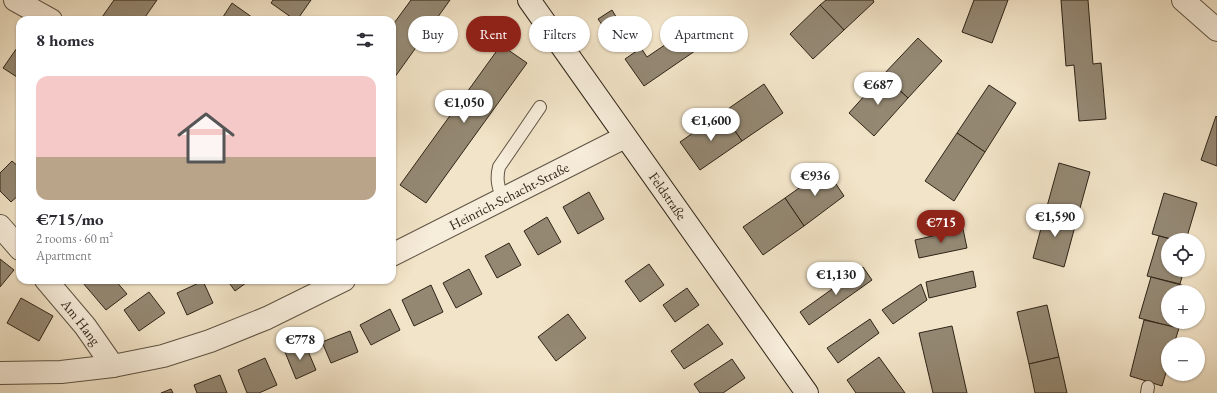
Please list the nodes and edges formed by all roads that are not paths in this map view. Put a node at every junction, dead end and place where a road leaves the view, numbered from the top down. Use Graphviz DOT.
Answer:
graph roads {
  1 [pos="15,0"];
  2 [pos="529,0"];
  3 [pos="1183,0"];
  4 [pos="44,16"];
  5 [pos="1217,30"];
  6 [pos="540,107"];
  7 [pos="625,136"];
  8 [pos="503,199"];
  9 [pos="0,226"];
  10 [pos="16,244"];
  11 [pos="396,253"];
  12 [pos="49,284"];
  13 [pos="322,285"];
  14 [pos="113,366"];
  15 [pos="0,373"];
  16 [pos="807,393"];
  1 -- 4 [label="street"];
  2 -- 7 [label="street, Feldstraße"];
  3 -- 5 [label="street"];
  6 -- 8 [label="lane"];
  7 -- 8 [label="street, Heinrich-Schacht-Straße"];
  7 -- 16 [label="street, Feldstraße"];
  8 -- 11 [label="street, Heinrich-Schacht-Straße"];
  9 -- 10 [label="street"];
  12 -- 14 [label="street, Am Hang"];
  13 -- 14 [label="street"];
  14 -- 15 [label="street"];
}
